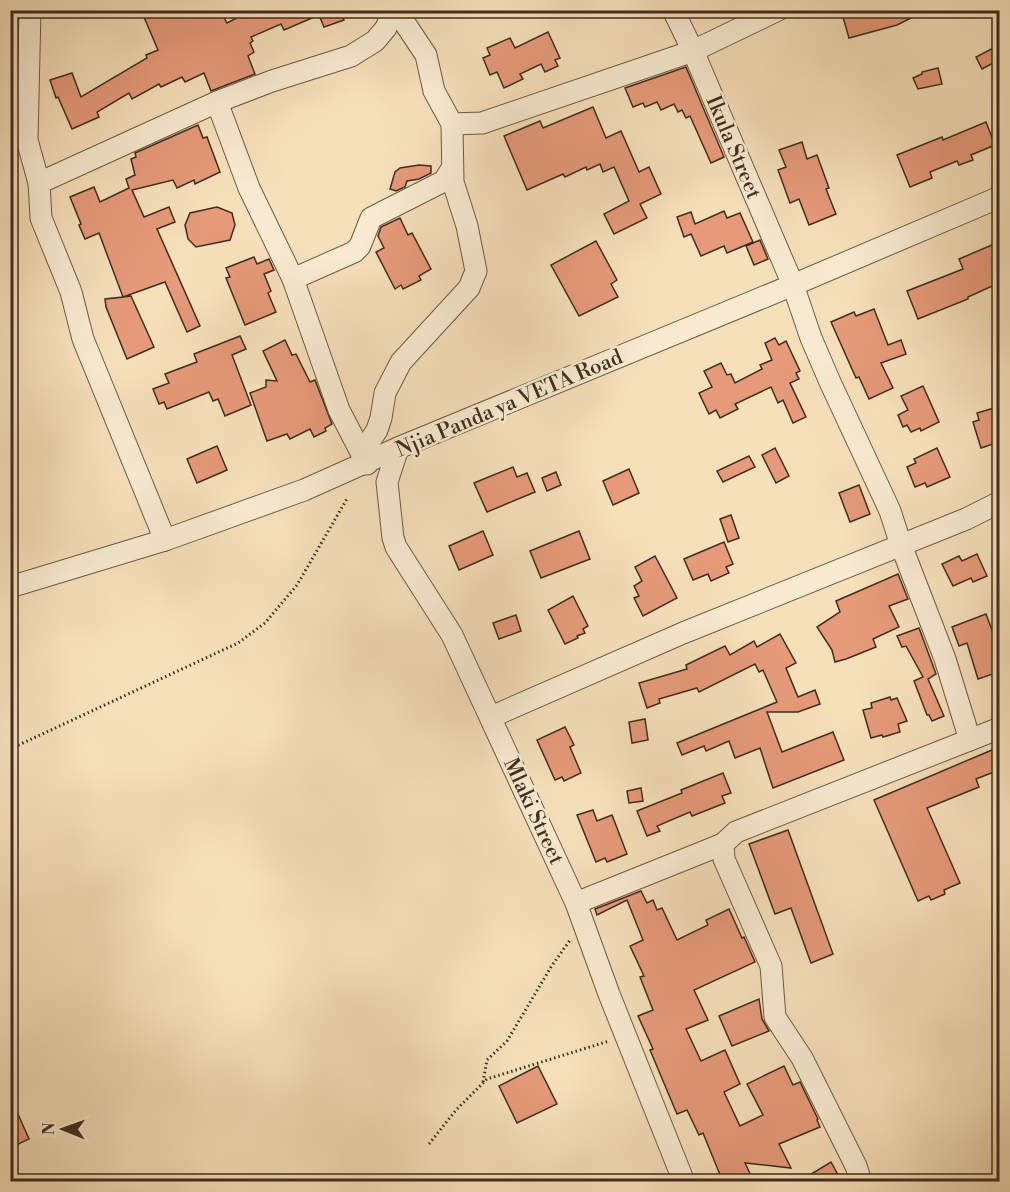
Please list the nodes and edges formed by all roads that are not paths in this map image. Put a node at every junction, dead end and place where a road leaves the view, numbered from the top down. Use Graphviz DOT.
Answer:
graph roads {
  1 [pos="30,10"];
  2 [pos="395,10"];
  3 [pos="673,10"];
  4 [pos="778,10"];
  5 [pos="693,51"];
  6 [pos="217,102"];
  7 [pos="452,124"];
  8 [pos="451,171"];
  9 [pos="39,183"];
  10 [pos="999,196"];
  11 [pos="293,279"];
  12 [pos="793,285"];
  13 [pos="398,448"];
  14 [pos="364,458"];
  15 [pos="999,502"];
  16 [pos="165,540"];
  17 [pos="901,546"];
  18 [pos="10,587"];
  19 [pos="491,717"];
  20 [pos="999,728"];
  21 [pos="970,740"];
  22 [pos="723,844"];
  23 [pos="580,913"];
  24 [pos="684,1182"];
  25 [pos="861,1182"];
  1 -- 9 [label="street"];
  2 -- 6 [label="street"];
  2 -- 7 [label="street"];
  3 -- 5 [label="street, Ikula Street"];
  4 -- 5 [label="street"];
  5 -- 7 [label="street"];
  5 -- 12 [label="street, Ikula Street"];
  6 -- 9 [label="street"];
  6 -- 11 [label="street"];
  7 -- 8 [label="street"];
  8 -- 11 [label="street"];
  8 -- 14 [label="street"];
  9 -- 16 [label="street"];
  10 -- 12 [label="street, Njia Panda ya VETA Road"];
  11 -- 14 [label="street"];
  12 -- 13 [label="street, Njia Panda ya VETA Road"];
  12 -- 17 [label="street, Ikula Street"];
  13 -- 14 [label="street, Njia Panda ya VETA Road"];
  13 -- 19 [label="street, Mlaki Street"];
  14 -- 16 [label="street, Njia Panda ya VETA Road"];
  15 -- 17 [label="street"];
  16 -- 18 [label="street, Njia Panda ya VETA Road"];
  17 -- 19 [label="street"];
  17 -- 21 [label="street, Ikula Street"];
  19 -- 23 [label="street, Mlaki Street"];
  20 -- 21 [label="street"];
  21 -- 22 [label="street"];
  22 -- 23 [label="street"];
  22 -- 25 [label="street"];
  23 -- 24 [label="street, Mlaki Street"];
}
